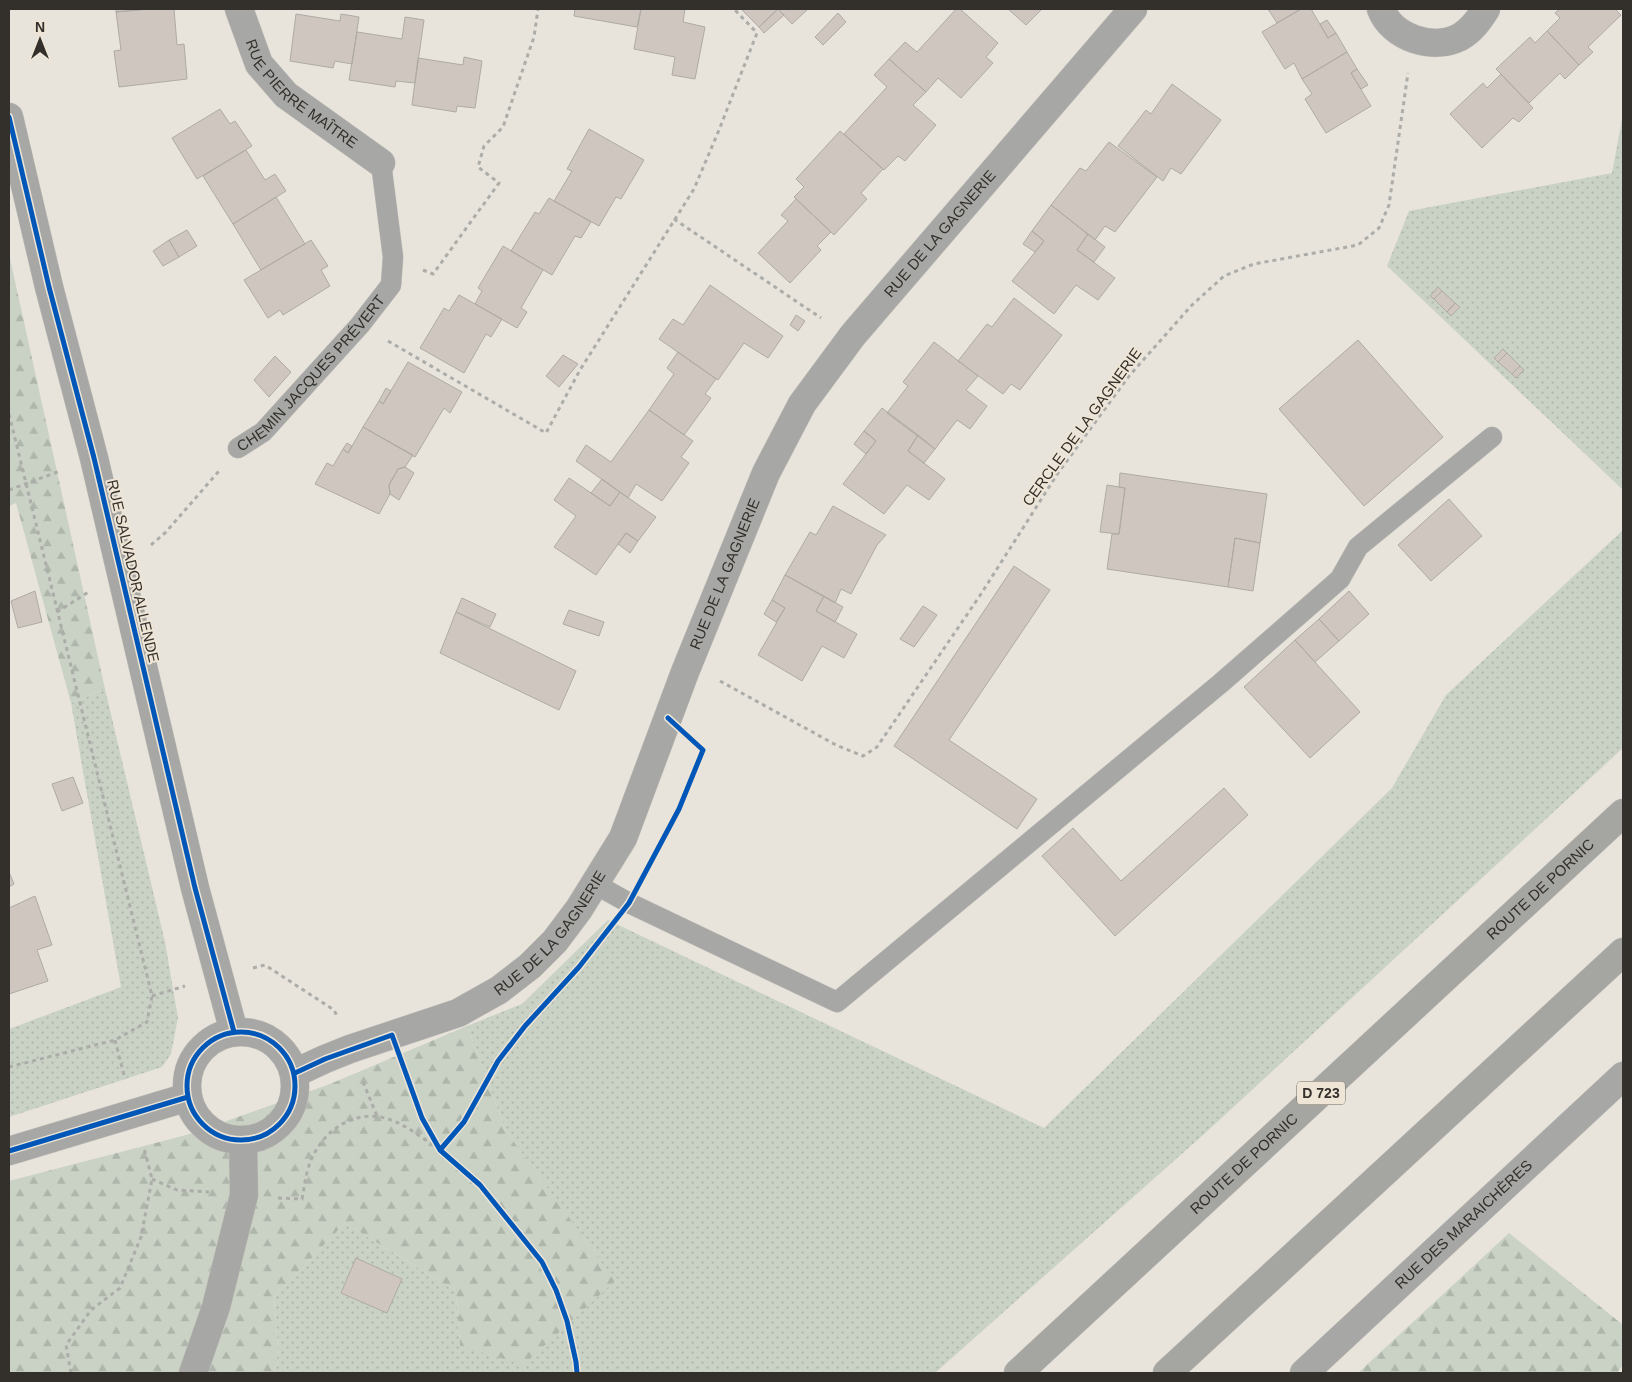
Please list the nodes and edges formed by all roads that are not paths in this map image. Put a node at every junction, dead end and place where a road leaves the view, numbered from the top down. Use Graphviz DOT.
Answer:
graph roads {
  1 [pos="238,9"];
  2 [pos="1133,9"];
  3 [pos="1381,9"];
  4 [pos="1486,9"];
  5 [pos="9,117"];
  6 [pos="382,163"];
  7 [pos="1492,437"];
  8 [pos="238,448"];
  9 [pos="1623,813"];
  10 [pos="595,884"];
  11 [pos="1623,952"];
  12 [pos="234,1032"];
  13 [pos="295,1073"];
  14 [pos="1623,1076"];
  15 [pos="188,1097"];
  16 [pos="244,1140"];
  17 [pos="9,1151"];
  18 [pos="193,1373"];
  19 [pos="1018,1373"];
  20 [pos="1167,1373"];
  21 [pos="1304,1373"];
  1 -- 6 [label="street, RUE PIERRE MAÎTRE"];
  2 -- 10 [label="street, RUE DE LA GAGNERIE"];
  3 -- 4 [label="street"];
  5 -- 12 [label="street, RUE SALVADOR ALLENDE"];
  6 -- 8 [label="lane, CHEMIN JACQUES PRÉVERT"];
  7 -- 10 [label="lane"];
  9 -- 19 [label="highway, ROUTE DE PORNIC / D 723"];
  10 -- 13 [label="street, RUE DE LA GAGNERIE"];
  11 -- 20 [label="highway"];
  12 -- 13 [label="street"];
  12 -- 15 [label="street"];
  13 -- 16 [label="street"];
  14 -- 21 [label="street, RUE DES MARAICHÈRES"];
  15 -- 16 [label="street"];
  15 -- 17 [label="street"];
  16 -- 18 [label="street"];
}
